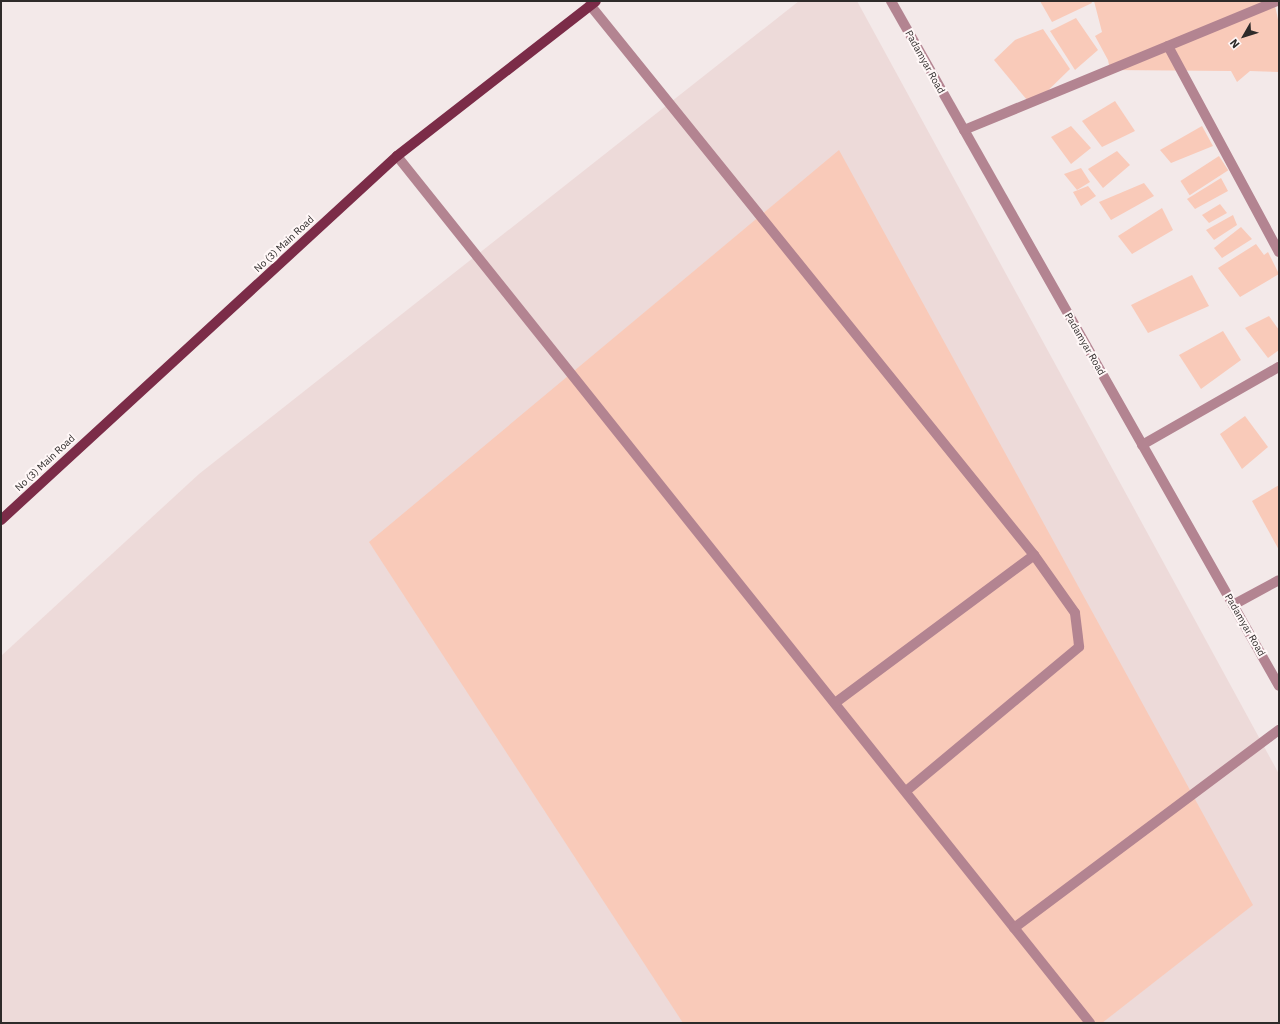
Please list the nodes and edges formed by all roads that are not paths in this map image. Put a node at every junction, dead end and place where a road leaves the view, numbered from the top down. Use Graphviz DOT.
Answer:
graph roads {
  1 [pos="891,1"];
  2 [pos="1277,1"];
  3 [pos="593,3"];
  4 [pos="1168,46"];
  5 [pos="964,130"];
  6 [pos="397,156"];
  7 [pos="1279,252"];
  8 [pos="1279,367"];
  9 [pos="1142,445"];
  10 [pos="1,520"];
  11 [pos="1034,555"];
  12 [pos="1279,580"];
  13 [pos="1233,605"];
  14 [pos="1279,686"];
  15 [pos="835,703"];
  16 [pos="1279,730"];
  17 [pos="906,791"];
  18 [pos="1014,928"];
  19 [pos="1090,1023"];
  1 -- 5 [label="street, Padamyar Road"];
  2 -- 4 [label="street"];
  3 -- 6 [label="main road, No (3) Main Road"];
  3 -- 11 [label="street"];
  4 -- 5 [label="street"];
  4 -- 7 [label="street"];
  5 -- 9 [label="street, Padamyar Road"];
  6 -- 10 [label="main road, No (3) Main Road"];
  6 -- 15 [label="street"];
  8 -- 9 [label="street"];
  9 -- 13 [label="street, Padamyar Road"];
  11 -- 15 [label="street"];
  11 -- 17 [label="street"];
  12 -- 13 [label="street"];
  13 -- 14 [label="street, Padamyar Road"];
  15 -- 17 [label="street"];
  16 -- 18 [label="street"];
  17 -- 18 [label="street"];
  18 -- 19 [label="street"];
}
